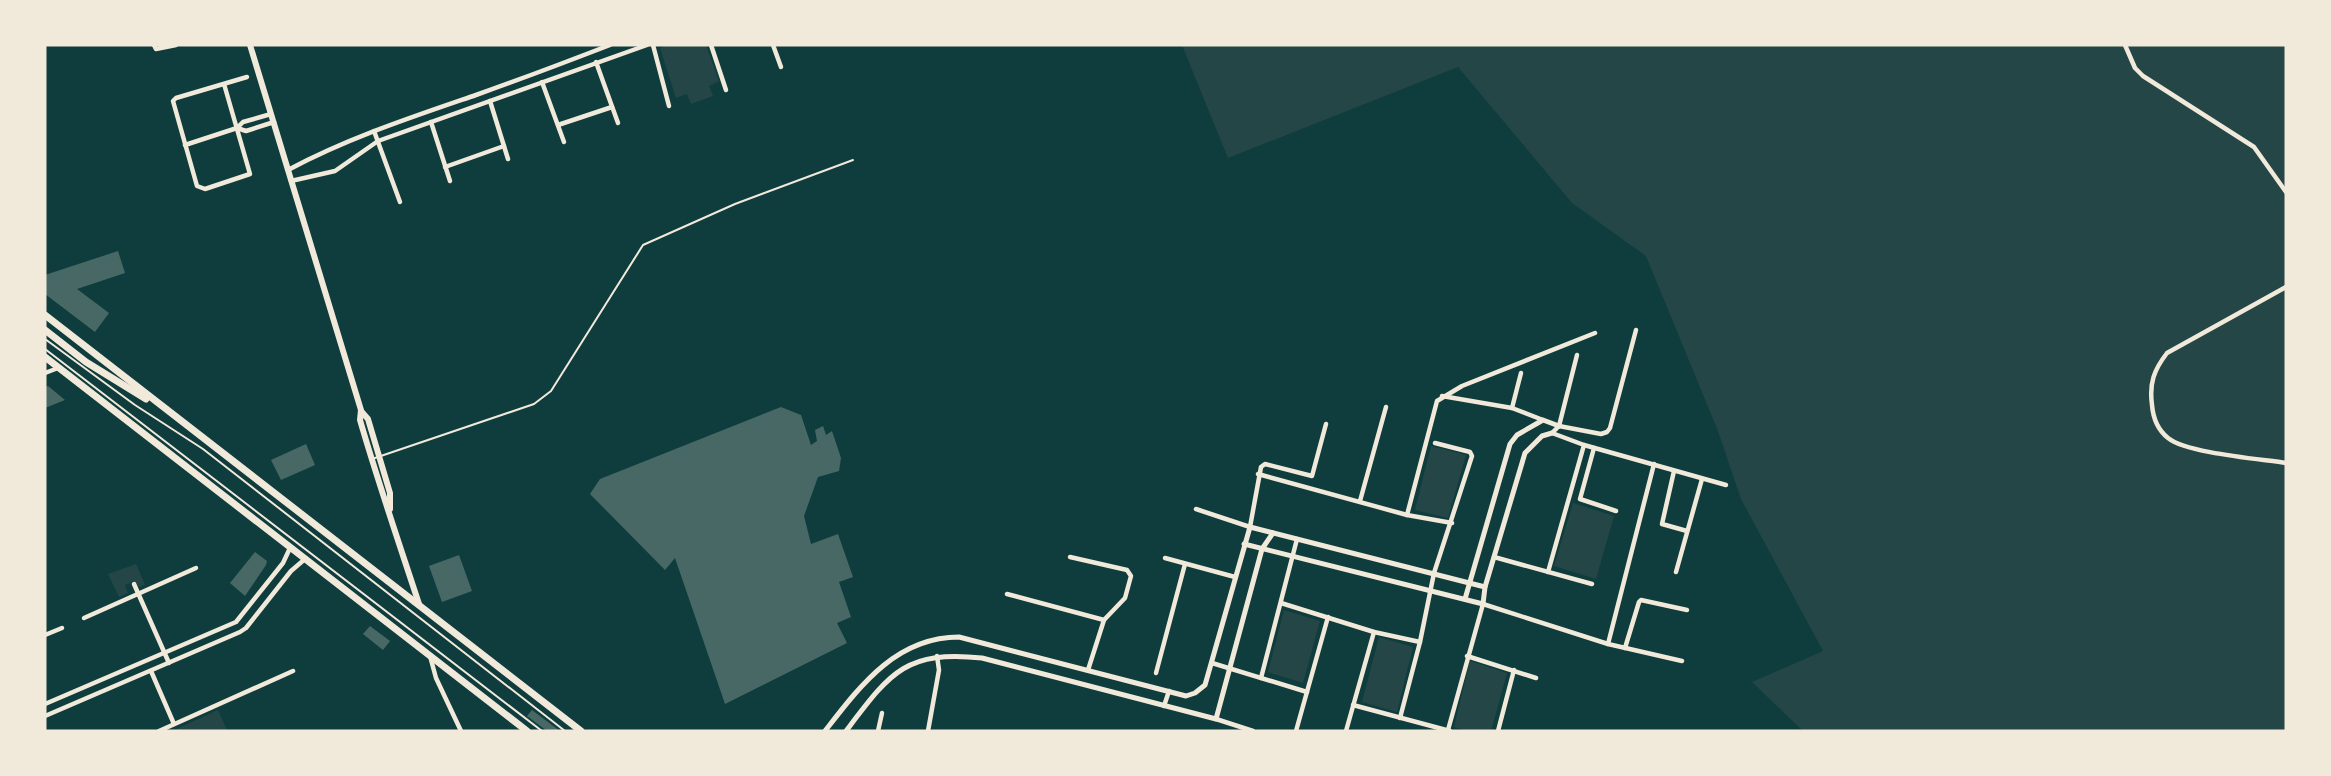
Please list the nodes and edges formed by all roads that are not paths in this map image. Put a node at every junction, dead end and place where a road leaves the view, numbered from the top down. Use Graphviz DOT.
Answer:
graph roads {
  1 [pos="154,45"];
  2 [pos="176,45"];
  3 [pos="250,45"];
  4 [pos="610,45"];
  5 [pos="647,45"];
  6 [pos="652,45"];
  7 [pos="711,45"];
  8 [pos="774,45"];
  9 [pos="2125,45"];
  10 [pos="596,62"];
  11 [pos="781,67"];
  12 [pos="247,77"];
  13 [pos="518,80"];
  14 [pos="542,82"];
  15 [pos="224,84"];
  16 [pos="521,89"];
  17 [pos="726,90"];
  18 [pos="490,101"];
  19 [pos="669,106"];
  20 [pos="612,107"];
  21 [pos="271,114"];
  22 [pos="430,122"];
  23 [pos="274,123"];
  24 [pos="618,123"];
  25 [pos="558,125"];
  26 [pos="237,128"];
  27 [pos="374,130"];
  28 [pos="378,141"];
  29 [pos="564,141"];
  30 [pos="185,145"];
  31 [pos="504,146"];
  32 [pos="508,159"];
  33 [pos="853,160"];
  34 [pos="446,167"];
  35 [pos="288,170"];
  36 [pos="291,181"];
  37 [pos="450,181"];
  38 [pos="2286,192"];
  39 [pos="400,202"];
  40 [pos="2286,287"];
  41 [pos="45,315"];
  42 [pos="45,330"];
  43 [pos="1636,330"];
  44 [pos="1595,333"];
  45 [pos="45,339"];
  46 [pos="45,349"];
  47 [pos="1577,355"];
  48 [pos="45,357"];
  49 [pos="58,368"];
  50 [pos="45,373"];
  51 [pos="1521,374"];
  52 [pos="1442,396"];
  53 [pos="1386,407"];
  54 [pos="1512,408"];
  55 [pos="361,410"];
  56 [pos="174,417"];
  57 [pos="1543,420"];
  58 [pos="1326,424"];
  59 [pos="1559,426"];
  60 [pos="1552,433"];
  61 [pos="1435,443"];
  62 [pos="1584,445"];
  63 [pos="1594,448"];
  64 [pos="379,457"];
  65 [pos="371,459"];
  66 [pos="2286,463"];
  67 [pos="1654,464"];
  68 [pos="1674,471"];
  69 [pos="1258,474"];
  70 [pos="1702,478"];
  71 [pos="1726,485"];
  72 [pos="1360,501"];
  73 [pos="1196,509"];
  74 [pos="390,510"];
  75 [pos="1616,511"];
  76 [pos="1407,515"];
  77 [pos="1452,523"];
  78 [pos="1250,527"];
  79 [pos="1688,531"];
  80 [pos="1274,533"];
  81 [pos="1297,539"];
  82 [pos="1244,543"];
  83 [pos="290,548"];
  84 [pos="1262,549"];
  85 [pos="1294,556"];
  86 [pos="1070,557"];
  87 [pos="1494,557"];
  88 [pos="1165,558"];
  89 [pos="305,559"];
  90 [pos="1185,564"];
  91 [pos="196,568"];
  92 [pos="1548,572"];
  93 [pos="1676,572"];
  94 [pos="1434,573"];
  95 [pos="1235,577"];
  96 [pos="1470,583"];
  97 [pos="134,584"];
  98 [pos="1592,584"];
  99 [pos="1485,587"];
  100 [pos="1430,590"];
  101 [pos="139,594"];
  102 [pos="1007,594"];
  103 [pos="1465,599"];
  104 [pos="1281,603"];
  105 [pos="418,604"];
  106 [pos="1483,604"];
  107 [pos="1687,610"];
  108 [pos="84,618"];
  109 [pos="1328,618"];
  110 [pos="1104,620"];
  111 [pos="62,628"];
  112 [pos="1374,632"];
  113 [pos="45,635"];
  114 [pos="1420,642"];
  115 [pos="1608,644"];
  116 [pos="1625,648"];
  117 [pos="164,653"];
  118 [pos="430,656"];
  119 [pos="937,656"];
  120 [pos="1467,657"];
  121 [pos="1682,661"];
  122 [pos="169,663"];
  123 [pos="1212,663"];
  124 [pos="1230,669"];
  125 [pos="1089,670"];
  126 [pos="1514,670"];
  127 [pos="151,671"];
  128 [pos="293,671"];
  129 [pos="1156,673"];
  130 [pos="1261,678"];
  131 [pos="1536,678"];
  132 [pos="1169,691"];
  133 [pos="1307,692"];
  134 [pos="45,704"];
  135 [pos="1353,705"];
  136 [pos="1164,706"];
  137 [pos="882,713"];
  138 [pos="45,716"];
  139 [pos="1216,718"];
  140 [pos="1400,718"];
  141 [pos="174,724"];
  142 [pos="159,731"];
  143 [pos="461,731"];
  144 [pos="527,731"];
  145 [pos="542,731"];
  146 [pos="565,731"];
  147 [pos="581,731"];
  148 [pos="825,731"];
  149 [pos="846,731"];
  150 [pos="878,731"];
  151 [pos="928,731"];
  152 [pos="1253,731"];
  153 [pos="1296,731"];
  154 [pos="1346,731"];
  155 [pos="1449,731"];
  156 [pos="1498,731"];
  1 -- 2 [label="street"];
  3 -- 21 [label="main road"];
  4 -- 13 [label="street"];
  5 -- 10 [label="street"];
  6 -- 19 [label="street"];
  7 -- 17 [label="street"];
  8 -- 11 [label="street"];
  9 -- 38 [label="street"];
  10 -- 14 [label="street"];
  10 -- 20 [label="street"];
  12 -- 15 [label="street"];
  13 -- 16 [label="street"];
  13 -- 27 [label="street"];
  14 -- 16 [label="street"];
  14 -- 25 [label="street"];
  15 -- 26 [label="street"];
  15 -- 30 [label="street"];
  16 -- 18 [label="street"];
  18 -- 22 [label="street"];
  18 -- 31 [label="street"];
  20 -- 24 [label="street"];
  20 -- 25 [label="street"];
  21 -- 23 [label="main road"];
  21 -- 26 [label="street"];
  22 -- 28 [label="street"];
  22 -- 34 [label="street"];
  23 -- 26 [label="street"];
  23 -- 35 [label="main road"];
  25 -- 29 [label="street"];
  26 -- 30 [label="street"];
  26 -- 30 [label="street"];
  27 -- 28 [label="street"];
  27 -- 35 [label="street"];
  28 -- 36 [label="street"];
  28 -- 39 [label="street"];
  31 -- 32 [label="street"];
  31 -- 34 [label="street"];
  33 -- 64 [label="lane"];
  34 -- 37 [label="street"];
  35 -- 36 [label="main road"];
  36 -- 55 [label="main road"];
  40 -- 66 [label="street"];
  41 -- 56 [label="main road"];
  42 -- 56 [label="main road"];
  43 -- 59 [label="street"];
  44 -- 52 [label="street"];
  45 -- 146 [label="lane"];
  46 -- 145 [label="lane"];
  47 -- 59 [label="street"];
  48 -- 49 [label="main road"];
  49 -- 50 [label="street"];
  49 -- 83 [label="main road"];
  51 -- 54 [label="street"];
  52 -- 54 [label="street"];
  52 -- 76 [label="street"];
  53 -- 72 [label="street"];
  54 -- 57 [label="street"];
  55 -- 64 [label="main road"];
  55 -- 65 [label="main road"];
  56 -- 105 [label="main road"];
  57 -- 59 [label="street"];
  57 -- 96 [label="street"];
  58 -- 69 [label="street"];
  59 -- 60 [label="street"];
  60 -- 62 [label="street"];
  60 -- 87 [label="street"];
  61 -- 77 [label="street"];
  62 -- 63 [label="street"];
  62 -- 92 [label="street"];
  63 -- 67 [label="street"];
  63 -- 75 [label="street"];
  64 -- 65 [label="lane"];
  64 -- 74 [label="main road"];
  65 -- 74 [label="main road"];
  67 -- 68 [label="street"];
  67 -- 115 [label="street"];
  68 -- 70 [label="street"];
  68 -- 79 [label="street"];
  69 -- 72 [label="street"];
  69 -- 78 [label="street"];
  70 -- 71 [label="street"];
  70 -- 79 [label="street"];
  72 -- 76 [label="street"];
  73 -- 78 [label="street"];
  74 -- 105 [label="main road"];
  76 -- 77 [label="street"];
  77 -- 94 [label="street"];
  78 -- 80 [label="street"];
  78 -- 82 [label="street"];
  79 -- 93 [label="street"];
  80 -- 81 [label="street"];
  80 -- 84 [label="street"];
  81 -- 85 [label="street"];
  81 -- 94 [label="street"];
  82 -- 84 [label="street"];
  82 -- 95 [label="street"];
  83 -- 89 [label="main road"];
  83 -- 117 [label="street"];
  84 -- 85 [label="street"];
  84 -- 124 [label="street"];
  85 -- 100 [label="street"];
  85 -- 104 [label="street"];
  86 -- 110 [label="street"];
  87 -- 92 [label="street"];
  87 -- 99 [label="street"];
  88 -- 90 [label="street"];
  89 -- 118 [label="main road"];
  89 -- 122 [label="street"];
  90 -- 95 [label="street"];
  90 -- 129 [label="street"];
  91 -- 101 [label="street"];
  92 -- 98 [label="street"];
  94 -- 96 [label="street"];
  94 -- 100 [label="street"];
  95 -- 123 [label="street"];
  96 -- 99 [label="street"];
  96 -- 103 [label="street"];
  97 -- 101 [label="street"];
  99 -- 106 [label="street"];
  100 -- 103 [label="street"];
  100 -- 114 [label="street"];
  101 -- 108 [label="street"];
  101 -- 117 [label="street"];
  102 -- 110 [label="street"];
  103 -- 106 [label="street"];
  104 -- 109 [label="street"];
  104 -- 130 [label="street"];
  105 -- 147 [label="main road"];
  106 -- 115 [label="street"];
  106 -- 120 [label="street"];
  107 -- 116 [label="street"];
  109 -- 112 [label="street"];
  109 -- 133 [label="street"];
  110 -- 125 [label="street"];
  111 -- 113 [label="street"];
  112 -- 114 [label="street"];
  112 -- 135 [label="street"];
  114 -- 140 [label="street"];
  115 -- 116 [label="street"];
  116 -- 121 [label="street"];
  117 -- 122 [label="street"];
  117 -- 134 [label="street"];
  118 -- 143 [label="street"];
  118 -- 144 [label="main road"];
  119 -- 136 [label="street"];
  119 -- 149 [label="street"];
  119 -- 151 [label="street"];
  120 -- 126 [label="street"];
  120 -- 155 [label="street"];
  122 -- 127 [label="street"];
  123 -- 124 [label="street"];
  123 -- 132 [label="street"];
  124 -- 130 [label="street"];
  124 -- 139 [label="street"];
  125 -- 132 [label="street"];
  125 -- 148 [label="street"];
  126 -- 131 [label="street"];
  126 -- 156 [label="street"];
  127 -- 138 [label="street"];
  127 -- 141 [label="street"];
  128 -- 141 [label="street"];
  130 -- 133 [label="street"];
  132 -- 136 [label="street"];
  133 -- 153 [label="street"];
  135 -- 140 [label="street"];
  135 -- 154 [label="street"];
  136 -- 139 [label="street"];
  137 -- 150 [label="street"];
  139 -- 152 [label="street"];
  140 -- 155 [label="street"];
  141 -- 142 [label="street"];
}
